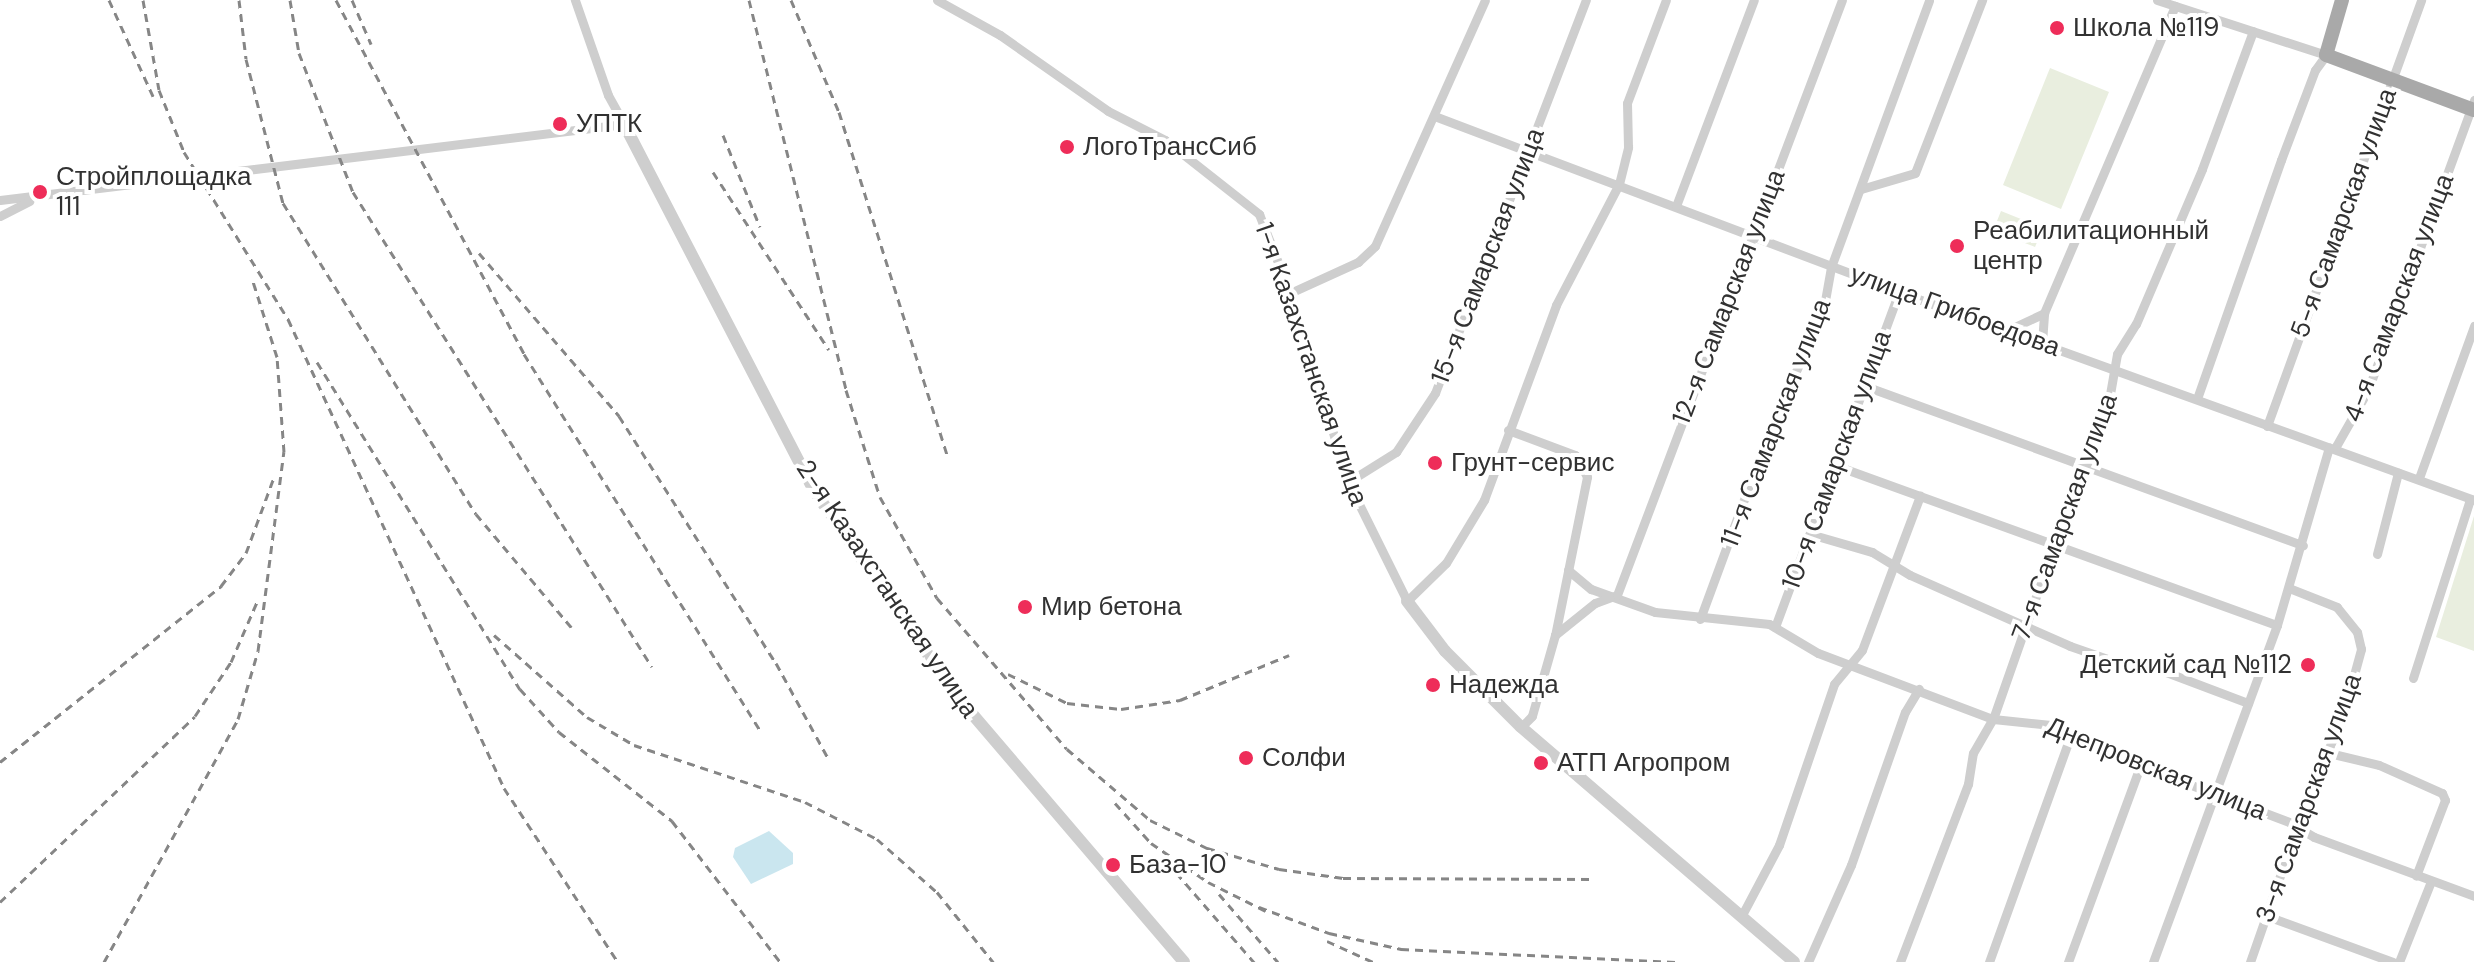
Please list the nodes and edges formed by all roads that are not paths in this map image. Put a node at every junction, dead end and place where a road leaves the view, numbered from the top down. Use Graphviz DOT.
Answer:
graph roads {
  1 [pos="575,0"];
  2 [pos="937,0"];
  3 [pos="1485,0"];
  4 [pos="1586,0"];
  5 [pos="1666,0"];
  6 [pos="1754,0"];
  7 [pos="1842,0"];
  8 [pos="1929,0"];
  9 [pos="1982,0"];
  10 [pos="2157,0"];
  11 [pos="2342,0"];
  12 [pos="2421,0"];
  13 [pos="2175,6"];
  14 [pos="2253,31"];
  15 [pos="2326,55"];
  16 [pos="2392,82"];
  17 [pos="2473,106"];
  18 [pos="1437,117"];
  19 [pos="624,124"];
  20 [pos="1530,150"];
  21 [pos="1619,184"];
  22 [pos="1861,189"];
  23 [pos="0,200"];
  24 [pos="30,201"];
  25 [pos="1676,206"];
  26 [pos="0,216"];
  27 [pos="1751,236"];
  28 [pos="1831,267"];
  29 [pos="1899,292"];
  30 [pos="1290,293"];
  31 [pos="2044,313"];
  32 [pos="2474,326"];
  33 [pos="2006,331"];
  34 [pos="2042,343"];
  35 [pos="2114,367"];
  36 [pos="1865,386"];
  37 [pos="2197,399"];
  38 [pos="2267,426"];
  39 [pos="1508,430"];
  40 [pos="2332,447"];
  41 [pos="2088,465"];
  42 [pos="1837,466"];
  43 [pos="2398,473"];
  44 [pos="2419,478"];
  45 [pos="1348,482"];
  46 [pos="1920,496"];
  47 [pos="2472,499"];
  48 [pos="1810,534"];
  49 [pos="2056,545"];
  50 [pos="2303,545"];
  51 [pos="2377,554"];
  52 [pos="1894,565"];
  53 [pos="1568,570"];
  54 [pos="2289,588"];
  55 [pos="1617,595"];
  56 [pos="1407,601"];
  57 [pos="1700,619"];
  58 [pos="2027,625"];
  59 [pos="2277,625"];
  60 [pos="1775,627"];
  61 [pos="1555,635"];
  62 [pos="1850,662"];
  63 [pos="2413,678"];
  64 [pos="1919,689"];
  65 [pos="2248,703"];
  66 [pos="1993,719"];
  67 [pos="1521,727"];
  68 [pos="2070,737"];
  69 [pos="2329,753"];
  70 [pos="2140,766"];
  71 [pos="2216,794"];
  72 [pos="2299,828"];
  73 [pos="2416,876"];
  74 [pos="2431,881"];
  75 [pos="2474,896"];
  76 [pos="1742,915"];
  77 [pos="2267,916"];
  78 [pos="1184,962"];
  79 [pos="1794,962"];
  80 [pos="1808,962"];
  81 [pos="1900,962"];
  82 [pos="1989,962"];
  83 [pos="2068,962"];
  84 [pos="2153,962"];
  85 [pos="2250,962"];
  86 [pos="2393,962"];
  87 [pos="2399,962"];
  1 -- 19 [label="street, 2-я Казахстанская улица"];
  2 -- 30 [label="street, 1-я Казахстанская улица"];
  3 -- 18 [label="street"];
  4 -- 20 [label="street, 15-я Самарская улица"];
  5 -- 21 [label="street"];
  6 -- 25 [label="street"];
  7 -- 27 [label="street, 12-я Самарская улица"];
  8 -- 22 [label="street, 11-я Самарская улица"];
  9 -- 22 [label="street"];
  10 -- 13 [label="street"];
  11 -- 15 [label="main road"];
  12 -- 16 [label="street, 5-я Самарская улица"];
  13 -- 14 [label="street"];
  13 -- 31 [label="street"];
  14 -- 15 [label="street"];
  14 -- 35 [label="street, 7-я Самарская улица"];
  15 -- 16 [label="main road"];
  15 -- 37 [label="street"];
  16 -- 17 [label="main road"];
  16 -- 38 [label="street, 5-я Самарская улица"];
  17 -- 40 [label="street, 4-я Самарская улица"];
  18 -- 20 [label="street, улица Грибоедова"];
  18 -- 30 [label="street"];
  19 -- 24 [label="street"];
  19 -- 78 [label="street, 2-я Казахстанская улица"];
  20 -- 21 [label="street, улица Грибоедова"];
  20 -- 45 [label="street, 15-я Самарская улица"];
  21 -- 25 [label="street, улица Грибоедова"];
  21 -- 39 [label="street"];
  22 -- 28 [label="street, 11-я Самарская улица"];
  23 -- 24 [label="street"];
  24 -- 26 [label="street"];
  25 -- 27 [label="street, улица Грибоедова"];
  27 -- 28 [label="street, улица Грибоедова"];
  27 -- 55 [label="street, 12-я Самарская улица"];
  28 -- 29 [label="street, улица Грибоедова"];
  28 -- 57 [label="street, 11-я Самарская улица"];
  29 -- 33 [label="street, улица Грибоедова"];
  29 -- 36 [label="street, 10-я Самарская улица"];
  30 -- 45 [label="street, 1-я Казахстанская улица"];
  31 -- 33 [label="street"];
  31 -- 34 [label="street"];
  32 -- 44 [label="street"];
  33 -- 34 [label="street, улица Грибоедова"];
  34 -- 35 [label="street, улица Грибоедова"];
  35 -- 37 [label="street, улица Грибоедова"];
  35 -- 41 [label="street, 7-я Самарская улица"];
  36 -- 41 [label="street"];
  36 -- 42 [label="street, 10-я Самарская улица"];
  37 -- 38 [label="street, улица Грибоедова"];
  38 -- 40 [label="street, улица Грибоедова"];
  39 -- 53 [label="street"];
  39 -- 56 [label="street"];
  40 -- 43 [label="street, улица Грибоедова"];
  40 -- 50 [label="street, 4-я Самарская улица"];
  41 -- 49 [label="street, 7-я Самарская улица"];
  41 -- 50 [label="street"];
  42 -- 46 [label="street"];
  42 -- 48 [label="street, 10-я Самарская улица"];
  43 -- 44 [label="street, улица Грибоедова"];
  43 -- 51 [label="street"];
  44 -- 47 [label="street, улица Грибоедова"];
  45 -- 56 [label="street, 1-я Казахстанская улица"];
  46 -- 49 [label="street"];
  46 -- 52 [label="street"];
  47 -- 63 [label="street"];
  48 -- 52 [label="street"];
  48 -- 60 [label="street, 10-я Самарская улица"];
  49 -- 58 [label="street, 7-я Самарская улица"];
  49 -- 59 [label="street"];
  50 -- 54 [label="street, 4-я Самарская улица"];
  52 -- 58 [label="street"];
  52 -- 62 [label="street"];
  53 -- 55 [label="street, Днепровская улица"];
  53 -- 61 [label="street"];
  54 -- 59 [label="street, 4-я Самарская улица"];
  54 -- 69 [label="street, 3-я Самарская улица"];
  55 -- 57 [label="street, Днепровская улица"];
  55 -- 61 [label="street"];
  56 -- 67 [label="street, 1-я Казахстанская улица"];
  57 -- 60 [label="street, Днепровская улица"];
  58 -- 65 [label="street"];
  58 -- 66 [label="street, 7-я Самарская улица"];
  59 -- 65 [label="street, 4-я Самарская улица"];
  60 -- 62 [label="street, Днепровская улица"];
  61 -- 67 [label="street"];
  62 -- 64 [label="street, Днепровская улица"];
  62 -- 76 [label="street"];
  64 -- 66 [label="street, Днепровская улица"];
  64 -- 80 [label="street"];
  65 -- 71 [label="street, 4-я Самарская улица"];
  66 -- 68 [label="street, Днепровская улица"];
  66 -- 81 [label="street, 7-я Самарская улица"];
  67 -- 76 [label="street, 1-я Казахстанская улица"];
  68 -- 70 [label="street, Днепровская улица"];
  68 -- 82 [label="street"];
  69 -- 72 [label="street, 3-я Самарская улица"];
  69 -- 73 [label="street"];
  70 -- 71 [label="street, Днепровская улица"];
  70 -- 83 [label="street"];
  71 -- 72 [label="street, Днепровская улица"];
  71 -- 84 [label="street, 4-я Самарская улица"];
  72 -- 73 [label="street, Днепровская улица"];
  72 -- 77 [label="street, 3-я Самарская улица"];
  73 -- 74 [label="street, Днепровская улица"];
  74 -- 75 [label="street, Днепровская улица"];
  74 -- 87 [label="street"];
  76 -- 79 [label="street, 1-я Казахстанская улица"];
  77 -- 85 [label="street, 3-я Самарская улица"];
  77 -- 86 [label="street"];
}
